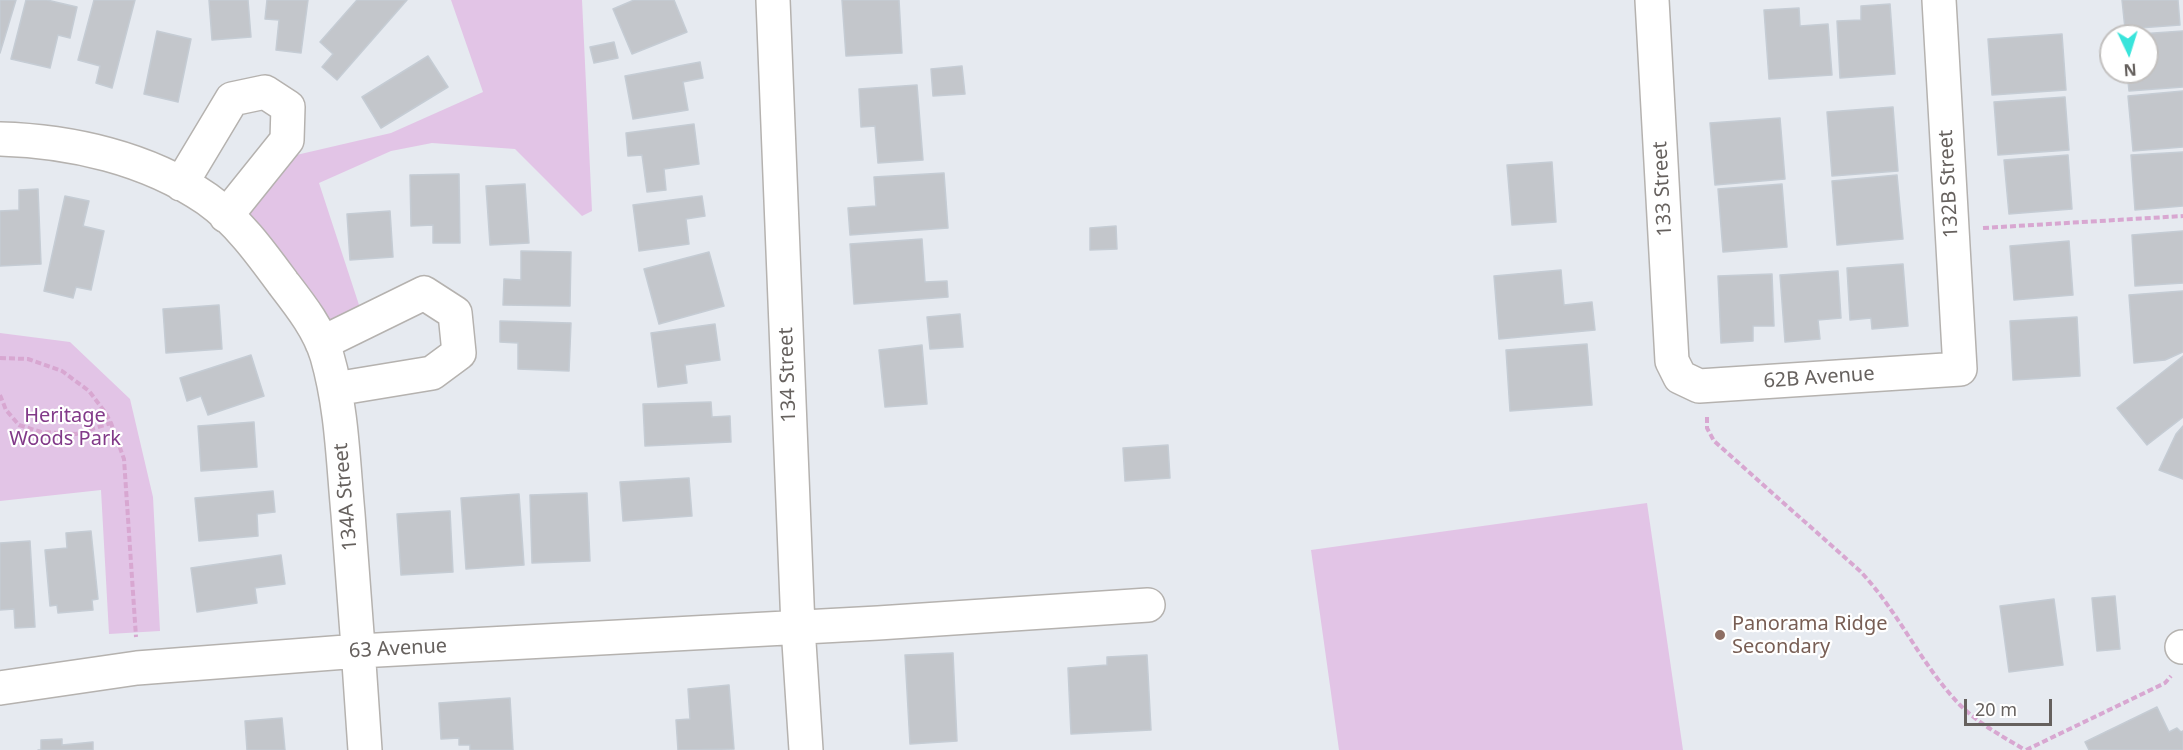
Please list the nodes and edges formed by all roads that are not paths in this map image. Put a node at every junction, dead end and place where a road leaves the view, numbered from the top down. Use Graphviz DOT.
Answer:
graph roads {
  1 [pos="773,0"];
  2 [pos="1652,0"];
  3 [pos="1939,0"];
  4 [pos="0,140"];
  5 [pos="181,184"];
  6 [pos="226,216"];
  7 [pos="322,343"];
  8 [pos="1960,369"];
  9 [pos="1680,377"];
  10 [pos="335,388"];
  11 [pos="1148,605"];
  12 [pos="798,627"];
  13 [pos="359,651"];
  14 [pos="0,688"];
  15 [pos="365,750"];
  16 [pos="806,750"];
  1 -- 12 [label="street, 134 Street"];
  2 -- 9 [label="street, 133 Street"];
  3 -- 8 [label="street, 132B Street"];
  4 -- 5 [label="street, 134A Street"];
  5 -- 6 [label="street, 134A Street"];
  5 -- 6 [label="street"];
  6 -- 7 [label="street, 134A Street"];
  7 -- 10 [label="street, 134A Street"];
  7 -- 10 [label="street"];
  8 -- 9 [label="street, 62B Avenue"];
  10 -- 13 [label="street, 134A Street"];
  11 -- 12 [label="street, 63 Avenue"];
  12 -- 13 [label="street, 63 Avenue"];
  12 -- 16 [label="street, 134 Street"];
  13 -- 14 [label="street, 63 Avenue"];
  13 -- 15 [label="street, 134A Street"];
}
